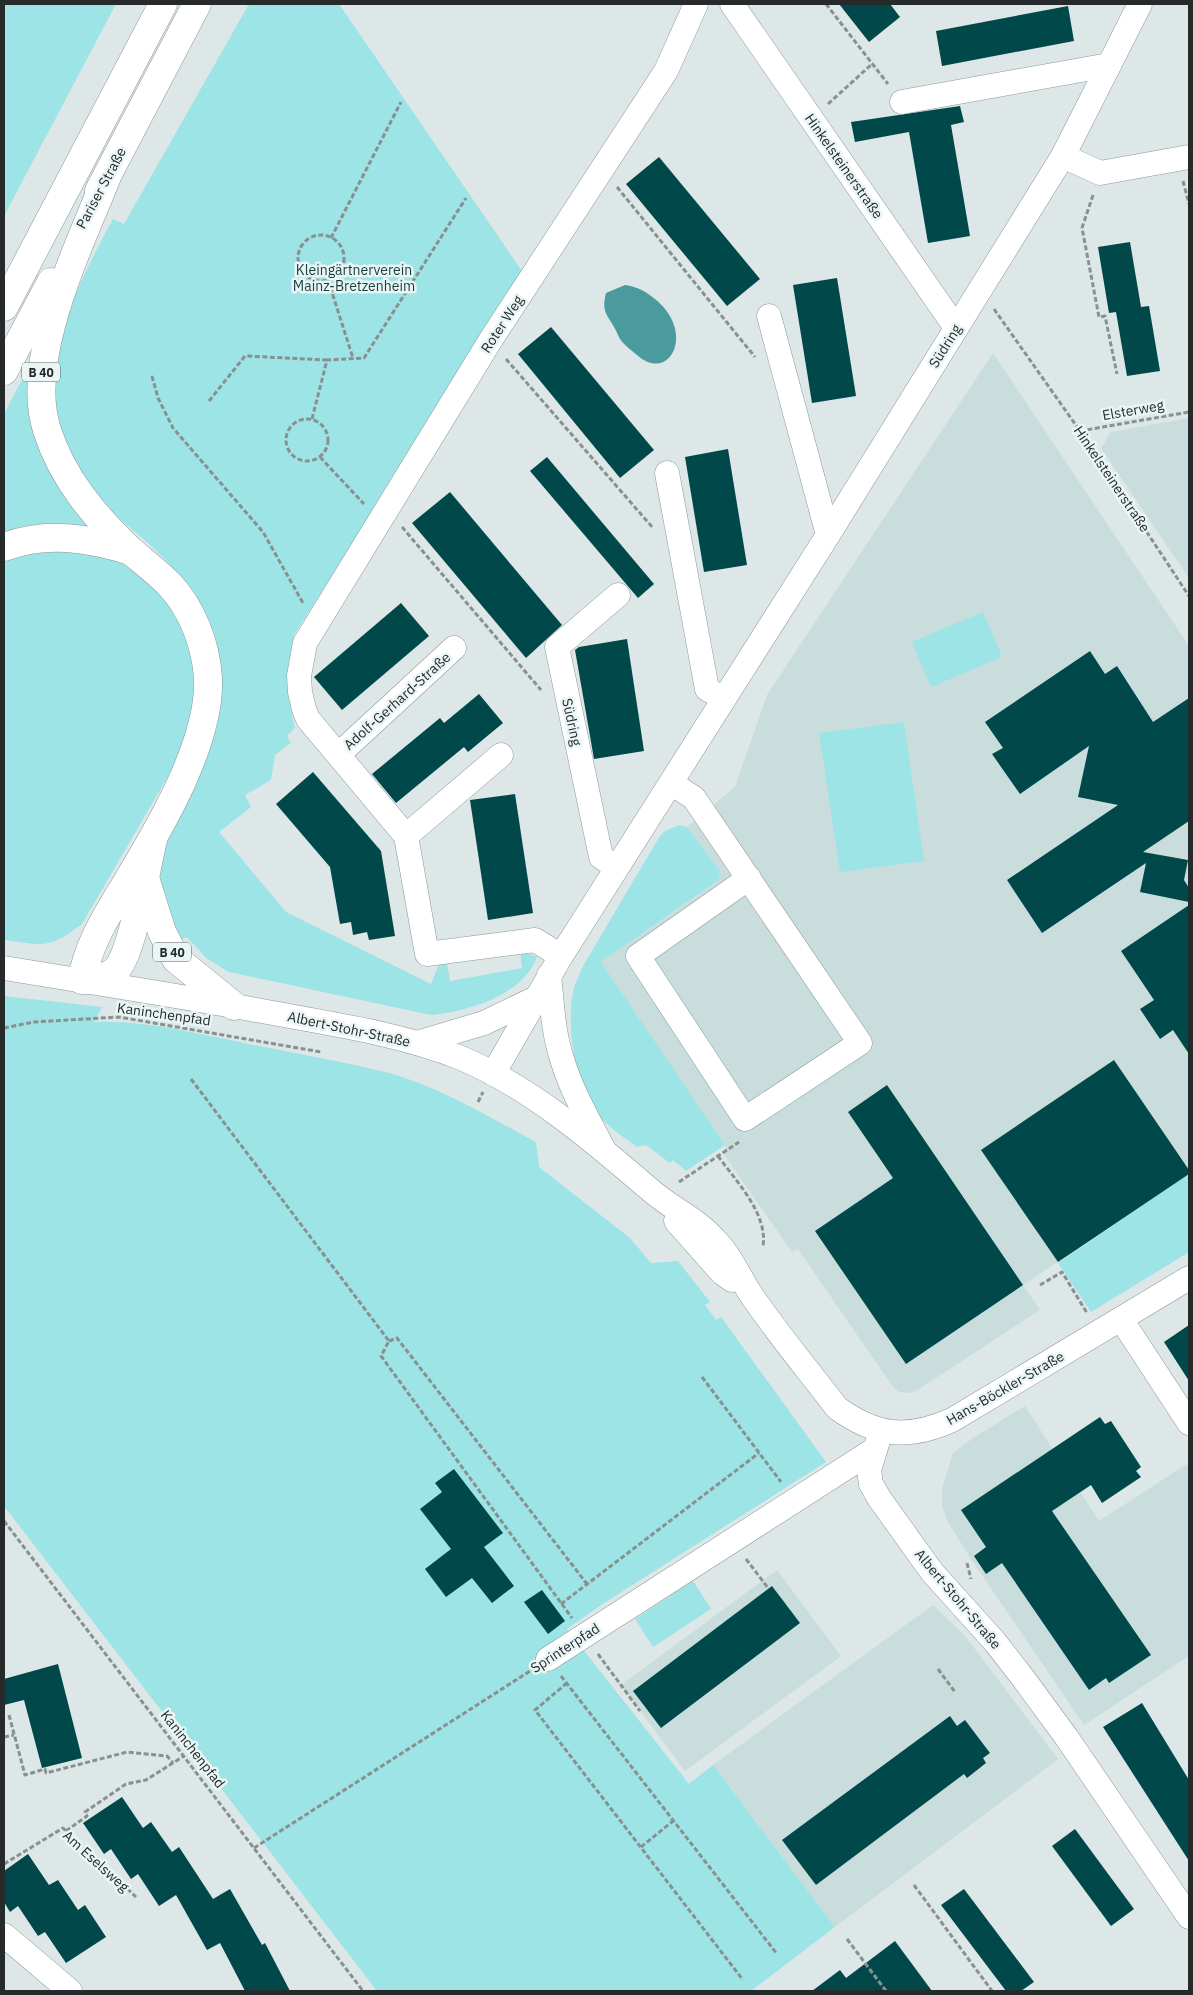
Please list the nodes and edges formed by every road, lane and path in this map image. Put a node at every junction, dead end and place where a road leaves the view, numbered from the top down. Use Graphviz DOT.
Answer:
graph roads {
  1 [pos="162,4"];
  2 [pos="197,4"];
  3 [pos="696,4"];
  4 [pos="732,4"];
  5 [pos="826,4"];
  6 [pos="1140,4"];
  7 [pos="872,64"];
  8 [pos="1109,65"];
  9 [pos="401,102"];
  10 [pos="902,102"];
  11 [pos="811,119"];
  12 [pos="1063,156"];
  13 [pos="1189,157"];
  14 [pos="603,169"];
  15 [pos="1100,172"];
  16 [pos="108,174"];
  17 [pos="466,198"];
  18 [pos="331,238"];
  19 [pos="328,280"];
  20 [pos="980,290"];
  21 [pos="4,307"];
  22 [pos="769,316"];
  23 [pos="956,328"];
  24 [pos="490,341"];
  25 [pos="353,358"];
  26 [pos="756,358"];
  27 [pos="327,360"];
  28 [pos="4,371"];
  29 [pos="1116,374"];
  30 [pos="152,376"];
  31 [pos="209,401"];
  32 [pos="1189,412"];
  33 [pos="312,419"];
  34 [pos="1080,431"];
  35 [pos="320,457"];
  36 [pos="666,472"];
  37 [pos="383,516"];
  38 [pos="657,532"];
  39 [pos="828,535"];
  40 [pos="4,547"];
  41 [pos="132,552"];
  42 [pos="618,595"];
  43 [pos="1189,596"];
  44 [pos="320,619"];
  45 [pos="306,643"];
  46 [pos="454,648"];
  47 [pos="724,699"];
  48 [pos="572,723"];
  49 [pos="339,754"];
  50 [pos="501,754"];
  51 [pos="671,783"];
  52 [pos="406,836"];
  53 [pos="153,840"];
  54 [pos="616,867"];
  55 [pos="144,876"];
  56 [pos="749,878"];
  57 [pos="555,965"];
  58 [pos="4,968"];
  59 [pos="82,980"];
  60 [pos="534,998"];
  61 [pos="234,1006"];
  62 [pos="4,1028"];
  63 [pos="417,1043"];
  64 [pos="321,1052"];
  65 [pos="493,1074"];
  66 [pos="191,1079"];
  67 [pos="604,1150"];
  68 [pos="718,1156"];
  69 [pos="763,1246"];
  70 [pos="1189,1278"];
  71 [pos="1040,1285"];
  72 [pos="1090,1318"];
  73 [pos="1121,1319"];
  74 [pos="389,1341"];
  75 [pos="702,1377"];
  76 [pos="1189,1423"];
  77 [pos="878,1440"];
  78 [pos="759,1453"];
  79 [pos="795,1500"];
  80 [pos="4,1522"];
  81 [pos="733,1541"];
  82 [pos="587,1584"];
  83 [pos="768,1588"];
  84 [pos="561,1604"];
  85 [pos="585,1636"];
  86 [pos="548,1659"];
  87 [pos="938,1668"];
  88 [pos="567,1683"];
  89 [pos="955,1692"];
  90 [pos="640,1711"];
  91 [pos="9,1715"];
  92 [pos="14,1735"];
  93 [pos="4,1737"];
  94 [pos="184,1756"];
  95 [pos="173,1763"];
  96 [pos="673,1821"];
  97 [pos="66,1831"];
  98 [pos="641,1847"];
  99 [pos="254,1848"];
  100 [pos="4,1864"];
  101 [pos="914,1885"];
  102 [pos="136,1897"];
  103 [pos="1189,1917"];
  104 [pos="4,1935"];
  105 [pos="847,1939"];
  106 [pos="777,1954"];
  107 [pos="743,1980"];
  108 [pos="70,1991"];
  109 [pos="363,1991"];
  110 [pos="886,1991"];
  111 [pos="992,1991"];
  1 -- 21 [label="highway"];
  2 -- 16 [label="highway, Pariser Straße / B 40"];
  3 -- 14 [label="street, Roter Weg"];
  4 -- 11 [label="street, Hinkelsteinerstraße"];
  5 -- 7 [label="path"];
  6 -- 8 [label="street, Südring"];
  7 -- 10 [label="path"];
  7 -- 11 [label="path"];
  8 -- 10 [label="street"];
  8 -- 12 [label="street, Südring"];
  9 -- 18 [label="path"];
  11 -- 23 [label="street, Hinkelsteinerstraße"];
  12 -- 15 [label="street"];
  12 -- 20 [label="street, Südring"];
  13 -- 15 [label="street"];
  14 -- 24 [label="street, Roter Weg"];
  14 -- 26 [label="path"];
  15 -- 29 [label="path"];
  16 -- 28 [label="highway, Pariser Straße / B 40"];
  16 -- 41 [label="highway, B 40"];
  17 -- 25 [label="path"];
  18 -- 19 [label="path"];
  18 -- 19 [label="path"];
  19 -- 25 [label="path"];
  20 -- 23 [label="street, Südring"];
  20 -- 34 [label="path, Hinkelsteinerstraße"];
  22 -- 39 [label="street"];
  23 -- 39 [label="street, Südring"];
  24 -- 37 [label="street, Roter Weg"];
  24 -- 38 [label="path"];
  25 -- 27 [label="path"];
  27 -- 31 [label="path"];
  27 -- 33 [label="path"];
  30 -- 44 [label="path"];
  32 -- 34 [label="path, Elsterweg"];
  33 -- 35 [label="path"];
  33 -- 35 [label="path"];
  34 -- 43 [label="path, Hinkelsteinerstraße"];
  35 -- 37 [label="path"];
  36 -- 47 [label="street"];
  37 -- 44 [label="street, Roter Weg"];
  37 -- 48 [label="path"];
  39 -- 47 [label="street, Südring"];
  40 -- 41 [label="highway, B 40"];
  41 -- 53 [label="highway, B 40"];
  42 -- 48 [label="street, Südring"];
  44 -- 45 [label="street, Roter Weg"];
  45 -- 49 [label="street, Adolf-Gerhard-Straße"];
  46 -- 49 [label="street, Adolf-Gerhard-Straße"];
  47 -- 51 [label="street, Südring"];
  48 -- 54 [label="street, Südring"];
  49 -- 52 [label="street, Adolf-Gerhard-Straße"];
  50 -- 52 [label="street"];
  51 -- 54 [label="street, Südring"];
  51 -- 56 [label="street"];
  52 -- 57 [label="street, Adolf-Gerhard-Straße"];
  53 -- 55 [label="highway, B 40"];
  53 -- 59 [label="highway, B 40"];
  54 -- 57 [label="street, Südring"];
  55 -- 59 [label="highway, B 40"];
  55 -- 61 [label="highway, B 40"];
  56 -- 56 [label="street"];
  57 -- 60 [label="street, Südring"];
  57 -- 67 [label="street"];
  58 -- 59 [label="street, Albert-Stohr-Straße"];
  59 -- 61 [label="street, Albert-Stohr-Straße"];
  60 -- 63 [label="street"];
  60 -- 65 [label="street, Südring"];
  61 -- 63 [label="street, Albert-Stohr-Straße"];
  62 -- 64 [label="path, Kaninchenpfad"];
  63 -- 65 [label="street, Albert-Stohr-Straße"];
  65 -- 67 [label="street, Albert-Stohr-Straße"];
  66 -- 74 [label="path"];
  67 -- 77 [label="street, Albert-Stohr-Straße"];
  68 -- 69 [label="path"];
  70 -- 73 [label="street, Hans-Böckler-Straße"];
  71 -- 72 [label="path"];
  73 -- 76 [label="street"];
  73 -- 77 [label="street, Hans-Böckler-Straße"];
  74 -- 82 [label="path"];
  74 -- 84 [label="path"];
  75 -- 78 [label="path"];
  77 -- 79 [label="street, Sprinterpfad"];
  77 -- 103 [label="street, Albert-Stohr-Straße"];
  78 -- 79 [label="path"];
  78 -- 82 [label="path"];
  79 -- 81 [label="street, Sprinterpfad"];
  80 -- 94 [label="path, Kaninchenpfad"];
  81 -- 83 [label="path"];
  81 -- 85 [label="street, Sprinterpfad"];
  82 -- 84 [label="path"];
  84 -- 85 [label="path"];
  85 -- 86 [label="street, Sprinterpfad"];
  85 -- 90 [label="path"];
  86 -- 88 [label="path"];
  86 -- 99 [label="path, Sprinterpfad"];
  87 -- 89 [label="path"];
  88 -- 96 [label="path"];
  88 -- 98 [label="path"];
  91 -- 92 [label="path"];
  92 -- 93 [label="path"];
  92 -- 95 [label="path"];
  94 -- 95 [label="path"];
  94 -- 99 [label="path, Kaninchenpfad"];
  95 -- 97 [label="path"];
  96 -- 98 [label="path"];
  96 -- 106 [label="path"];
  97 -- 100 [label="path, Am Eselsweg"];
  97 -- 102 [label="path, Am Eselsweg"];
  98 -- 107 [label="path"];
  99 -- 109 [label="path, Kaninchenpfad"];
  101 -- 111 [label="path"];
  104 -- 108 [label="street"];
  105 -- 110 [label="path"];
}
